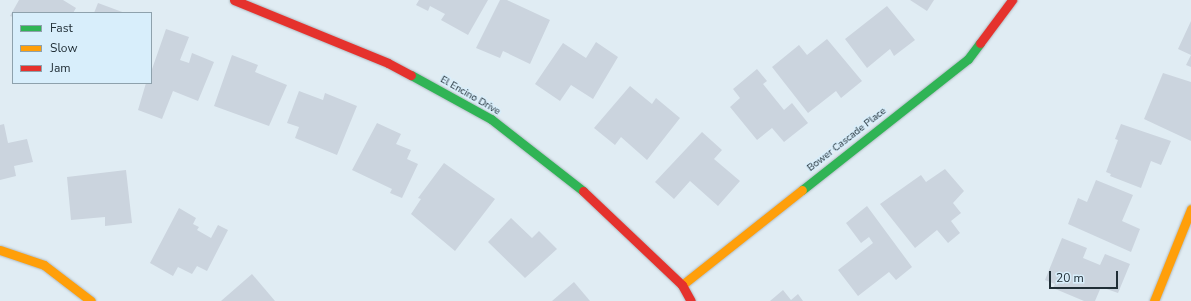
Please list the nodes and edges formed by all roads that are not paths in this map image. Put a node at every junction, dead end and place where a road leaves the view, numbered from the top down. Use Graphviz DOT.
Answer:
graph roads {
  1 [pos="234,0"];
  2 [pos="1012,0"];
  3 [pos="1191,209"];
  4 [pos="0,250"];
  5 [pos="682,285"];
  6 [pos="92,301"];
  7 [pos="691,301"];
  8 [pos="1154,301"];
  1 -- 5 [label="street, El Encino Drive"];
  2 -- 5 [label="street, Bower Cascade Place"];
  3 -- 8 [label="street"];
  4 -- 6 [label="street"];
  5 -- 7 [label="street, El Encino Drive"];
}
